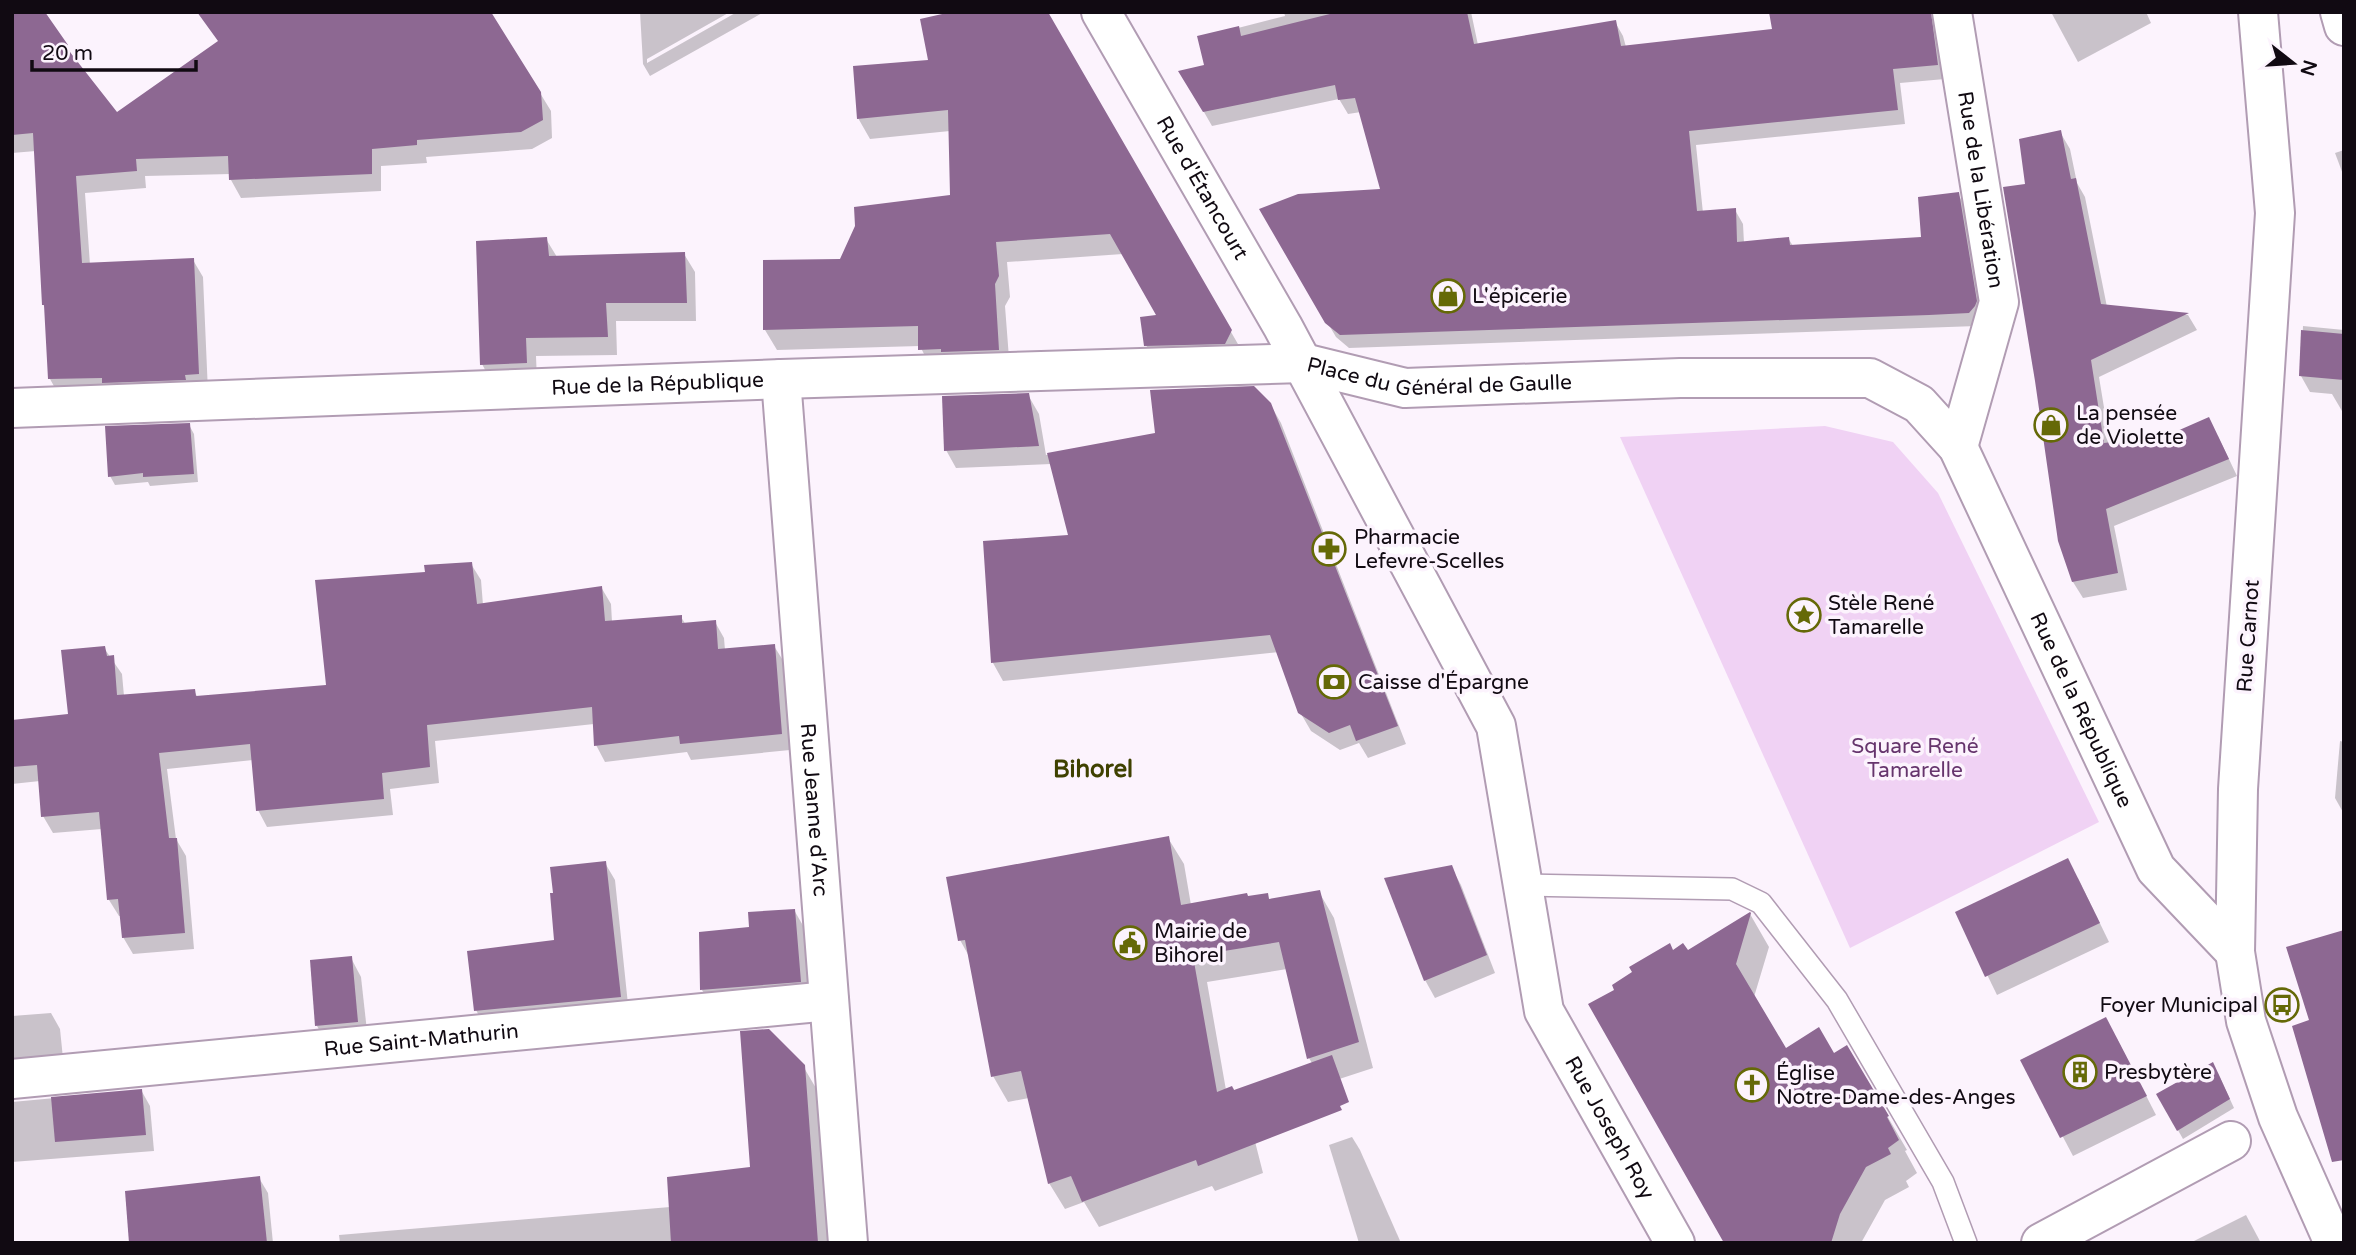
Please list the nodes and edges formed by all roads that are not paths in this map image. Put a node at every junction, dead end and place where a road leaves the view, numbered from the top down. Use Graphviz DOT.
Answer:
graph roads {
  1 [pos="1101,12"];
  2 [pos="1952,12"];
  3 [pos="2258,12"];
  4 [pos="2340,12"];
  5 [pos="2344,26"];
  6 [pos="1303,363"];
  7 [pos="781,379"];
  8 [pos="12,408"];
  9 [pos="1958,447"];
  10 [pos="1522,885"];
  11 [pos="2235,952"];
  12 [pos="829,1001"];
  13 [pos="1544,1011"];
  14 [pos="12,1079"];
  15 [pos="2231,1140"];
  16 [pos="2335,1234"];
  17 [pos="848,1243"];
  18 [pos="1675,1243"];
  19 [pos="1966,1243"];
  20 [pos="2041,1243"];
  1 -- 6 [label="street, Rue d'Étancourt"];
  2 -- 9 [label="street, Rue de la Libération"];
  3 -- 11 [label="street, Rue Carnot"];
  4 -- 5 [label="street"];
  6 -- 7 [label="street, Rue de la République"];
  6 -- 9 [label="street, Place du Général de Gaulle"];
  6 -- 10 [label="street, Place du Général de Gaulle"];
  7 -- 8 [label="street, Rue de la République"];
  7 -- 12 [label="street, Rue Jeanne d'Arc"];
  9 -- 11 [label="street, Rue de la République"];
  10 -- 13 [label="street, Place du Général de Gaulle"];
  10 -- 19 [label="lane"];
  11 -- 16 [label="street, Rue Carnot"];
  12 -- 14 [label="street, Rue Saint-Mathurin"];
  12 -- 17 [label="street, Rue Jeanne d'Arc"];
  13 -- 18 [label="street, Rue Joseph Roy"];
  15 -- 20 [label="street"];
}
